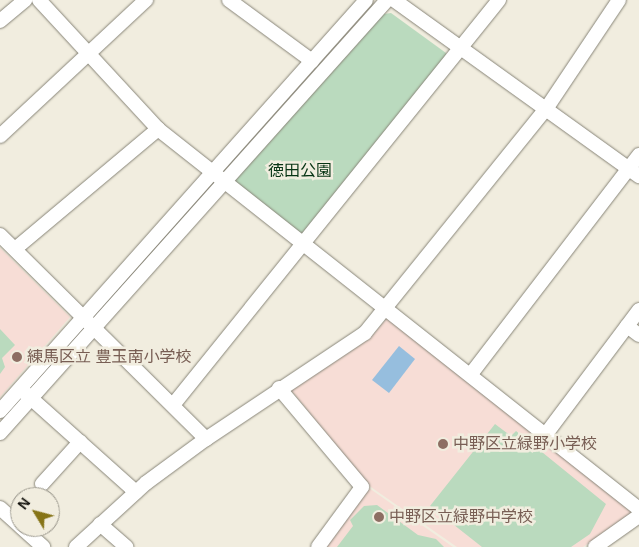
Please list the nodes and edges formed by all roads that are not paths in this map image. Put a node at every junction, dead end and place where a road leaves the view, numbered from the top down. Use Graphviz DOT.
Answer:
graph roads {
  1 [pos="25,0"];
  2 [pos="39,0"];
  3 [pos="146,0"];
  4 [pos="230,0"];
  5 [pos="366,0"];
  6 [pos="387,0"];
  7 [pos="394,0"];
  8 [pos="498,0"];
  9 [pos="619,0"];
  10 [pos="0,22"];
  11 [pos="463,50"];
  12 [pos="88,58"];
  13 [pos="312,61"];
  14 [pos="546,109"];
  15 [pos="158,129"];
  16 [pos="0,136"];
  17 [pos="639,156"];
  18 [pos="212,172"];
  19 [pos="634,172"];
  20 [pos="225,182"];
  21 [pos="0,235"];
  22 [pos="304,245"];
  23 [pos="15,249"];
  24 [pos="386,308"];
  25 [pos="639,310"];
  26 [pos="83,317"];
  27 [pos="627,326"];
  28 [pos="94,328"];
  29 [pos="639,335"];
  30 [pos="471,374"];
  31 [pos="20,388"];
  32 [pos="279,388"];
  33 [pos="31,398"];
  34 [pos="173,405"];
  35 [pos="0,411"];
  36 [pos="0,433"];
  37 [pos="546,434"];
  38 [pos="206,439"];
  39 [pos="80,442"];
  40 [pos="42,484"];
  41 [pos="136,492"];
  42 [pos="0,508"];
  43 [pos="639,509"];
  44 [pos="639,516"];
  45 [pos="10,517"];
  46 [pos="100,524"];
  47 [pos="33,537"];
  48 [pos="43,547"];
  49 [pos="76,547"];
  50 [pos="126,547"];
  51 [pos="318,547"];
  52 [pos="595,547"];
  1 -- 10 [label="street"];
  2 -- 12 [label="street"];
  3 -- 12 [label="street"];
  4 -- 13 [label="street"];
  5 -- 13 [label="street"];
  6 -- 20 [label="street"];
  7 -- 11 [label="street"];
  8 -- 11 [label="street"];
  9 -- 14 [label="street"];
  11 -- 14 [label="street"];
  11 -- 22 [label="street"];
  12 -- 15 [label="street"];
  12 -- 16 [label="street"];
  13 -- 18 [label="street"];
  14 -- 19 [label="street"];
  14 -- 24 [label="street"];
  15 -- 18 [label="street"];
  15 -- 23 [label="street"];
  17 -- 19 [label="street"];
  18 -- 20 [label="street"];
  18 -- 26 [label="street"];
  19 -- 30 [label="street"];
  20 -- 22 [label="street"];
  20 -- 28 [label="street"];
  21 -- 23 [label="street"];
  22 -- 24 [label="street"];
  22 -- 34 [label="street"];
  23 -- 26 [label="street"];
  24 -- 30 [label="street"];
  24 -- 32 [label="street"];
  25 -- 27 [label="street"];
  26 -- 28 [label="street"];
  26 -- 31 [label="street"];
  27 -- 29 [label="street"];
  27 -- 37 [label="street"];
  28 -- 33 [label="street"];
  28 -- 34 [label="street"];
  30 -- 37 [label="street"];
  31 -- 33 [label="street"];
  31 -- 35 [label="street"];
  32 -- 38 [label="street"];
  32 -- 51 [label="street"];
  33 -- 36 [label="street"];
  33 -- 39 [label="street"];
  34 -- 38 [label="street"];
  37 -- 43 [label="street"];
  38 -- 41 [label="street"];
  39 -- 40 [label="street"];
  39 -- 41 [label="street"];
  41 -- 46 [label="street"];
  42 -- 45 [label="street"];
  44 -- 52 [label="street"];
  46 -- 49 [label="street"];
  46 -- 50 [label="street"];
  47 -- 48 [label="street"];
}
